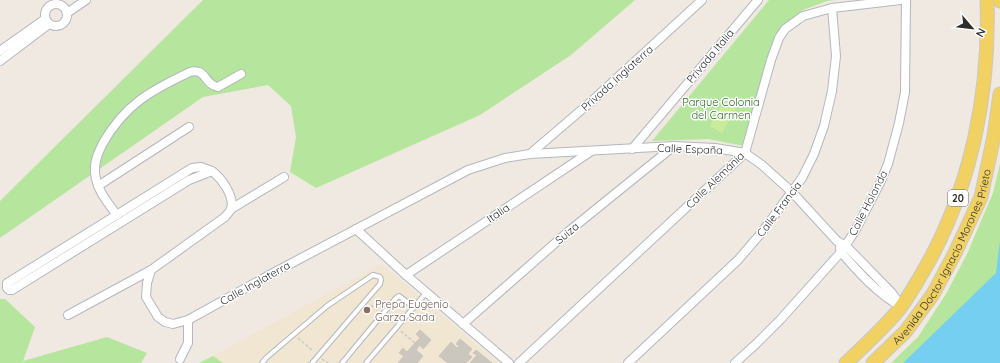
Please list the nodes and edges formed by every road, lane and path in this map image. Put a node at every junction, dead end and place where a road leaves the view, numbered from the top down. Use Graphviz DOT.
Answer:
graph roads {
  1 [pos="69,0"];
  2 [pos="86,0"];
  3 [pos="702,0"];
  4 [pos="758,0"];
  5 [pos="901,0"];
  6 [pos="906,0"];
  7 [pos="987,0"];
  8 [pos="62,5"];
  9 [pos="832,8"];
  10 [pos="67,12"];
  11 [pos="47,21"];
  12 [pos="0,51"];
  13 [pos="0,61"];
  14 [pos="241,74"];
  15 [pos="1000,94"];
  16 [pos="189,127"];
  17 [pos="674,146"];
  18 [pos="632,149"];
  19 [pos="591,151"];
  20 [pos="745,153"];
  21 [pos="530,154"];
  22 [pos="212,171"];
  23 [pos="284,177"];
  24 [pos="98,186"];
  25 [pos="792,192"];
  26 [pos="230,209"];
  27 [pos="117,215"];
  28 [pos="356,229"];
  29 [pos="843,249"];
  30 [pos="151,270"];
  31 [pos="406,275"];
  32 [pos="426,292"];
  33 [pos="901,306"];
  34 [pos="414,307"];
  35 [pos="924,307"];
  36 [pos="68,315"];
  37 [pos="188,320"];
  38 [pos="463,324"];
  39 [pos="906,331"];
  40 [pos="294,334"];
  41 [pos="318,356"];
  42 [pos="180,359"];
  43 [pos="262,363"];
  44 [pos="312,363"];
  45 [pos="328,363"];
  46 [pos="342,363"];
  47 [pos="366,363"];
  48 [pos="509,363"];
  49 [pos="518,363"];
  50 [pos="628,363"];
  51 [pos="735,363"];
  52 [pos="846,363"];
  53 [pos="874,363"];
  1 -- 8 [label="street"];
  2 -- 10 [label="street"];
  3 -- 21 [label="street, Privada Inglaterra"];
  4 -- 18 [label="street, Privada Italia"];
  5 -- 9 [label="street, Calle Alemánia"];
  6 -- 29 [label="street, Calle Holanda"];
  7 -- 33 [label="main road, Avenida Doctor Ignacio Morones Prieto / 20"];
  8 -- 10 [label="street"];
  8 -- 11 [label="street"];
  9 -- 20 [label="street, Calle Alemánia"];
  9 -- 25 [label="street, Calle Francia"];
  10 -- 11 [label="street"];
  11 -- 12 [label="street"];
  11 -- 13 [label="street"];
  14 -- 24 [label="street"];
  15 -- 35 [label="main road, Avenida Doctor Ignacio Morones Prieto / 20"];
  16 -- 24 [label="street"];
  17 -- 18 [label="street, Calle España"];
  17 -- 20 [label="street, Calle España"];
  17 -- 38 [label="street, Suiza"];
  18 -- 19 [label="street, Calle España"];
  19 -- 21 [label="street, Calle España"];
  19 -- 31 [label="street, Italia"];
  20 -- 25 [label="street, Calle España"];
  20 -- 49 [label="street, Calle Alemánia"];
  21 -- 28 [label="street, Calle Inglaterra"];
  22 -- 26 [label="street"];
  22 -- 27 [label="street"];
  22 -- 27 [label="street"];
  23 -- 26 [label="street"];
  24 -- 27 [label="street"];
  25 -- 29 [label="street, Calle España"];
  25 -- 50 [label="street, Calle Francia"];
  26 -- 30 [label="street"];
  28 -- 31 [label="street"];
  28 -- 37 [label="street, Calle Inglaterra"];
  29 -- 33 [label="street, Calle España"];
  29 -- 51 [label="street, Calle Holanda"];
  30 -- 36 [label="street"];
  30 -- 37 [label="street, Calle Inglaterra"];
  31 -- 32 [label="street"];
  32 -- 34 [label="lane"];
  32 -- 38 [label="street"];
  33 -- 35 [label="main road"];
  33 -- 39 [label="main road"];
  33 -- 52 [label="main road, Avenida Doctor Ignacio Morones Prieto / 20"];
  34 -- 46 [label="lane"];
  34 -- 47 [label="lane"];
  35 -- 39 [label="main road, Avenida Doctor Ignacio Morones Prieto / 20"];
  37 -- 42 [label="street"];
  38 -- 48 [label="street"];
  39 -- 53 [label="main road, Avenida Doctor Ignacio Morones Prieto / 20"];
  40 -- 41 [label="path"];
  40 -- 41 [label="lane"];
  40 -- 43 [label="lane"];
  41 -- 44 [label="lane"];
  41 -- 45 [label="path"];
}
